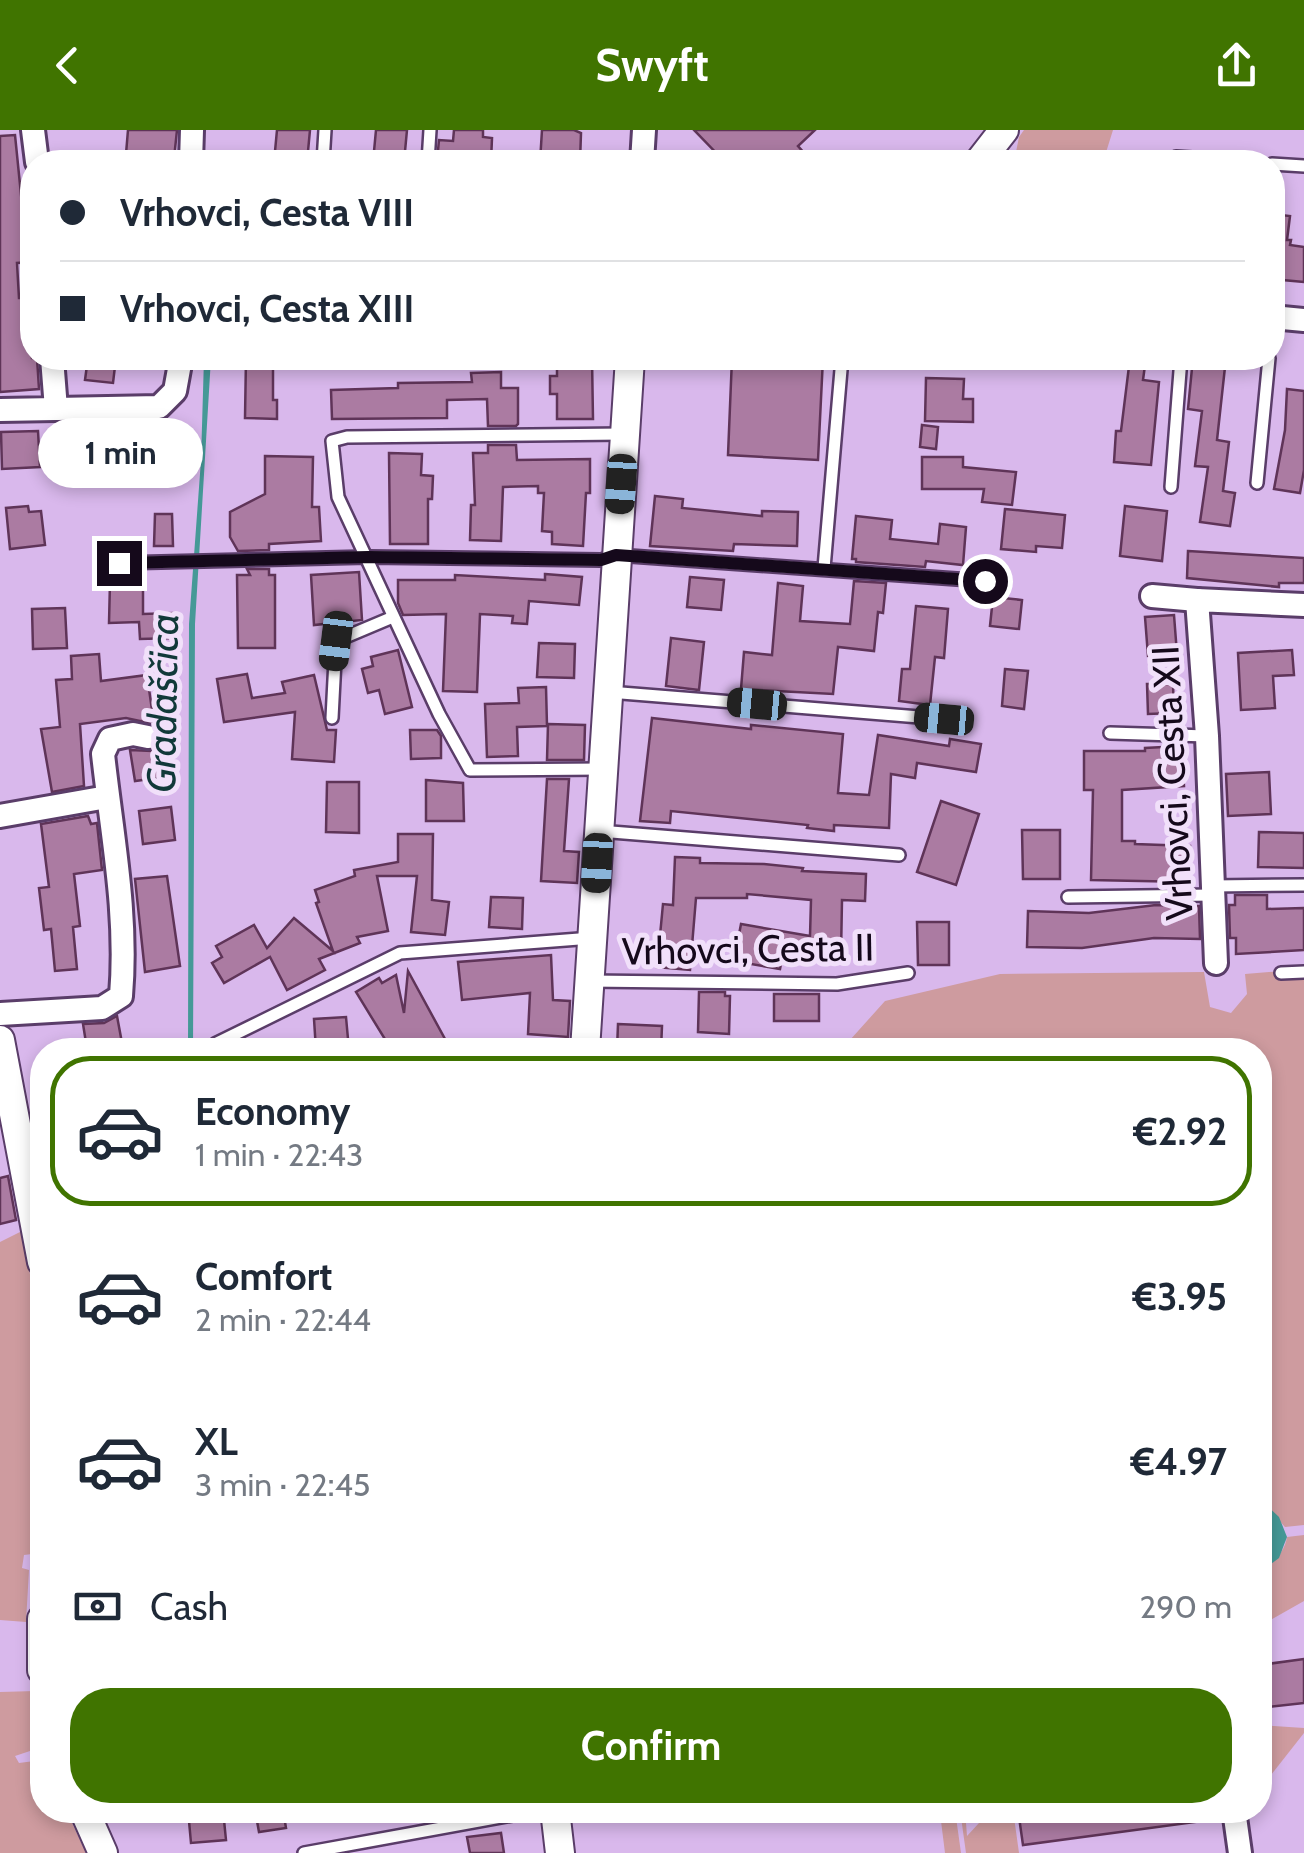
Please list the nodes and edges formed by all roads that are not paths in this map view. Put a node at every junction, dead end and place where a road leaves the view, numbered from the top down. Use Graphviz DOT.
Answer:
graph roads {
  1 [pos="1004,130"];
  2 [pos="988,150"];
  3 [pos="53,370"];
  4 [pos="179,370"];
  5 [pos="629,370"];
  6 [pos="841,370"];
  7 [pos="1180,370"];
  8 [pos="1269,370"];
  9 [pos="56,409"];
  10 [pos="0,410"];
  11 [pos="624,434"];
  12 [pos="1257,484"];
  13 [pos="1170,486"];
  14 [pos="616,555"];
  15 [pos="368,557"];
  16 [pos="119,563"];
  17 [pos="824,568"];
  18 [pos="985,581"];
  19 [pos="1152,596"];
  20 [pos="1197,600"];
  21 [pos="1304,605"];
  22 [pos="392,618"];
  23 [pos="608,692"];
  24 [pos="332,718"];
  25 [pos="944,719"];
  26 [pos="1110,733"];
  27 [pos="1208,736"];
  28 [pos="148,737"];
  29 [pos="603,769"];
  30 [pos="108,797"];
  31 [pos="0,816"];
  32 [pos="599,832"];
  33 [pos="899,855"];
  34 [pos="1304,884"];
  35 [pos="1213,890"];
  36 [pos="1068,898"];
  37 [pos="592,938"];
  38 [pos="1216,963"];
  39 [pos="908,972"];
  40 [pos="1304,972"];
  41 [pos="1281,973"];
  42 [pos="590,982"];
  43 [pos="0,1014"];
  44 [pos="227,1038"];
  45 [pos="586,1038"];
  46 [pos="0,1040"];
  47 [pos="30,1199"];
  48 [pos="90,1823"];
  49 [pos="433,1823"];
  50 [pos="556,1823"];
  51 [pos="1236,1823"];
  52 [pos="103,1853"];
  53 [pos="304,1853"];
  54 [pos="560,1853"];
  55 [pos="1240,1853"];
  1 -- 2 [label="street"];
  3 -- 9 [label="street"];
  4 -- 9 [label="street"];
  5 -- 11 [label="street"];
  6 -- 17 [label="lane"];
  7 -- 13 [label="lane"];
  8 -- 12 [label="lane"];
  9 -- 10 [label="street"];
  11 -- 14 [label="street"];
  11 -- 15 [label="lane"];
  14 -- 15 [label="lane"];
  14 -- 17 [label="lane"];
  14 -- 23 [label="street"];
  15 -- 16 [label="lane"];
  15 -- 22 [label="lane"];
  17 -- 18 [label="lane"];
  19 -- 20 [label="street, Vrhovci, Cesta XII"];
  20 -- 21 [label="street, Vrhovci, Cesta XII"];
  20 -- 27 [label="street, Vrhovci, Cesta XII"];
  22 -- 24 [label="lane"];
  22 -- 29 [label="lane"];
  23 -- 25 [label="lane"];
  23 -- 29 [label="street"];
  26 -- 27 [label="lane"];
  27 -- 35 [label="street, Vrhovci, Cesta XII"];
  28 -- 30 [label="street"];
  29 -- 32 [label="street"];
  30 -- 31 [label="street"];
  30 -- 43 [label="street"];
  32 -- 33 [label="lane"];
  32 -- 37 [label="street"];
  34 -- 35 [label="lane"];
  35 -- 36 [label="lane"];
  35 -- 38 [label="street, Vrhovci, Cesta XII"];
  37 -- 42 [label="street"];
  37 -- 44 [label="lane"];
  39 -- 42 [label="lane, Vrhovci, Cesta II"];
  40 -- 41 [label="lane"];
  42 -- 45 [label="street"];
  46 -- 47 [label="street"];
  48 -- 52 [label="street"];
  49 -- 53 [label="lane"];
  50 -- 54 [label="street"];
  51 -- 55 [label="street"];
}
